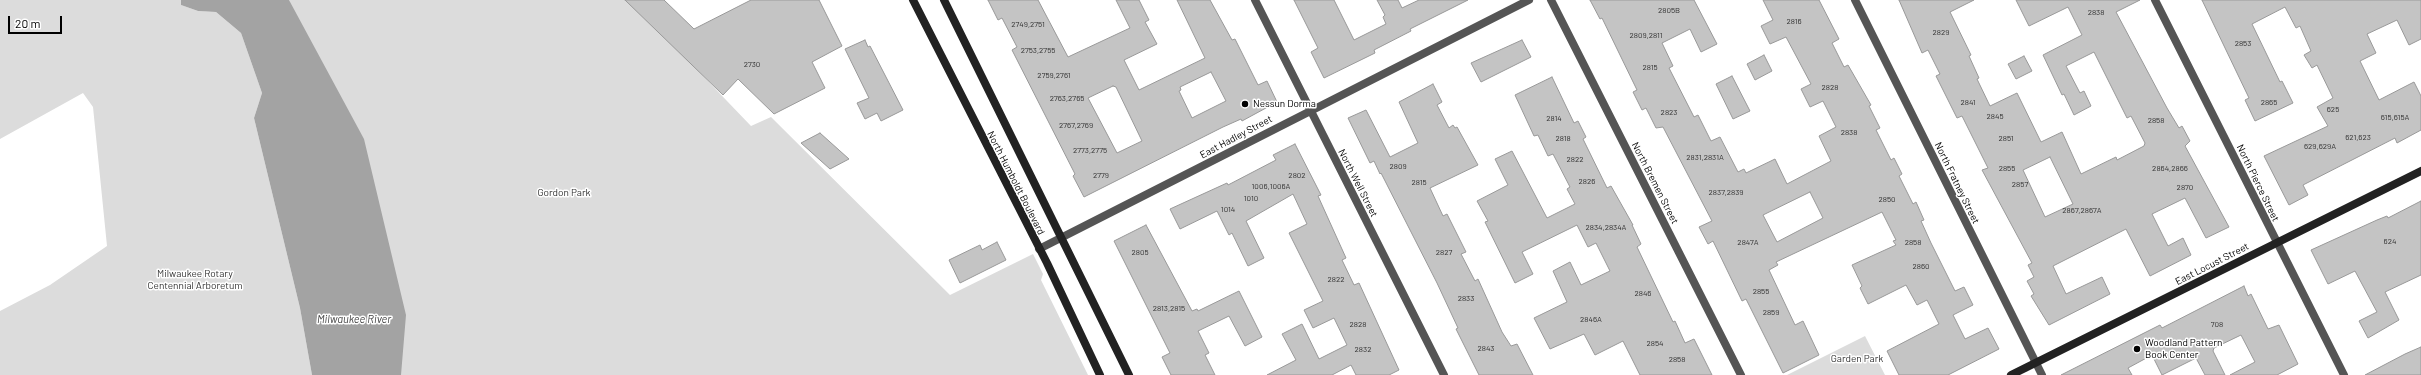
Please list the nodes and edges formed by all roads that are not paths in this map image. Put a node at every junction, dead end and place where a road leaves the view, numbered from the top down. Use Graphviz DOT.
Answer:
graph roads {
  1 [pos="913,0"];
  2 [pos="944,0"];
  3 [pos="1255,0"];
  4 [pos="1529,0"];
  5 [pos="1551,0"];
  6 [pos="1855,0"];
  7 [pos="2155,0"];
  8 [pos="1310,110"];
  9 [pos="2421,171"];
  10 [pos="1061,239"];
  11 [pos="2277,243"];
  12 [pos="1039,249"];
  13 [pos="2036,363"];
  14 [pos="1100,375"];
  15 [pos="1129,375"];
  16 [pos="1444,375"];
  17 [pos="1741,375"];
  18 [pos="2011,375"];
  19 [pos="2042,375"];
  20 [pos="2344,375"];
  1 -- 12 [label="main road, North Humboldt Boulevard"];
  2 -- 10 [label="main road"];
  3 -- 8 [label="street, North Weil Street"];
  4 -- 8 [label="street, East Hadley Street"];
  5 -- 17 [label="street, North Bremen Street"];
  6 -- 13 [label="street, North Fratney Street"];
  7 -- 11 [label="street, North Pierce Street"];
  8 -- 10 [label="street, East Hadley Street"];
  8 -- 16 [label="street, North Weil Street"];
  9 -- 11 [label="main road, East Locust Street"];
  10 -- 12 [label="street, East Hadley Street"];
  10 -- 15 [label="main road"];
  11 -- 13 [label="main road, East Locust Street"];
  11 -- 20 [label="street, North Pierce Street"];
  12 -- 14 [label="main road, North Humboldt Boulevard"];
  13 -- 18 [label="main road, East Locust Street"];
  13 -- 19 [label="street, North Fratney Street"];
}
